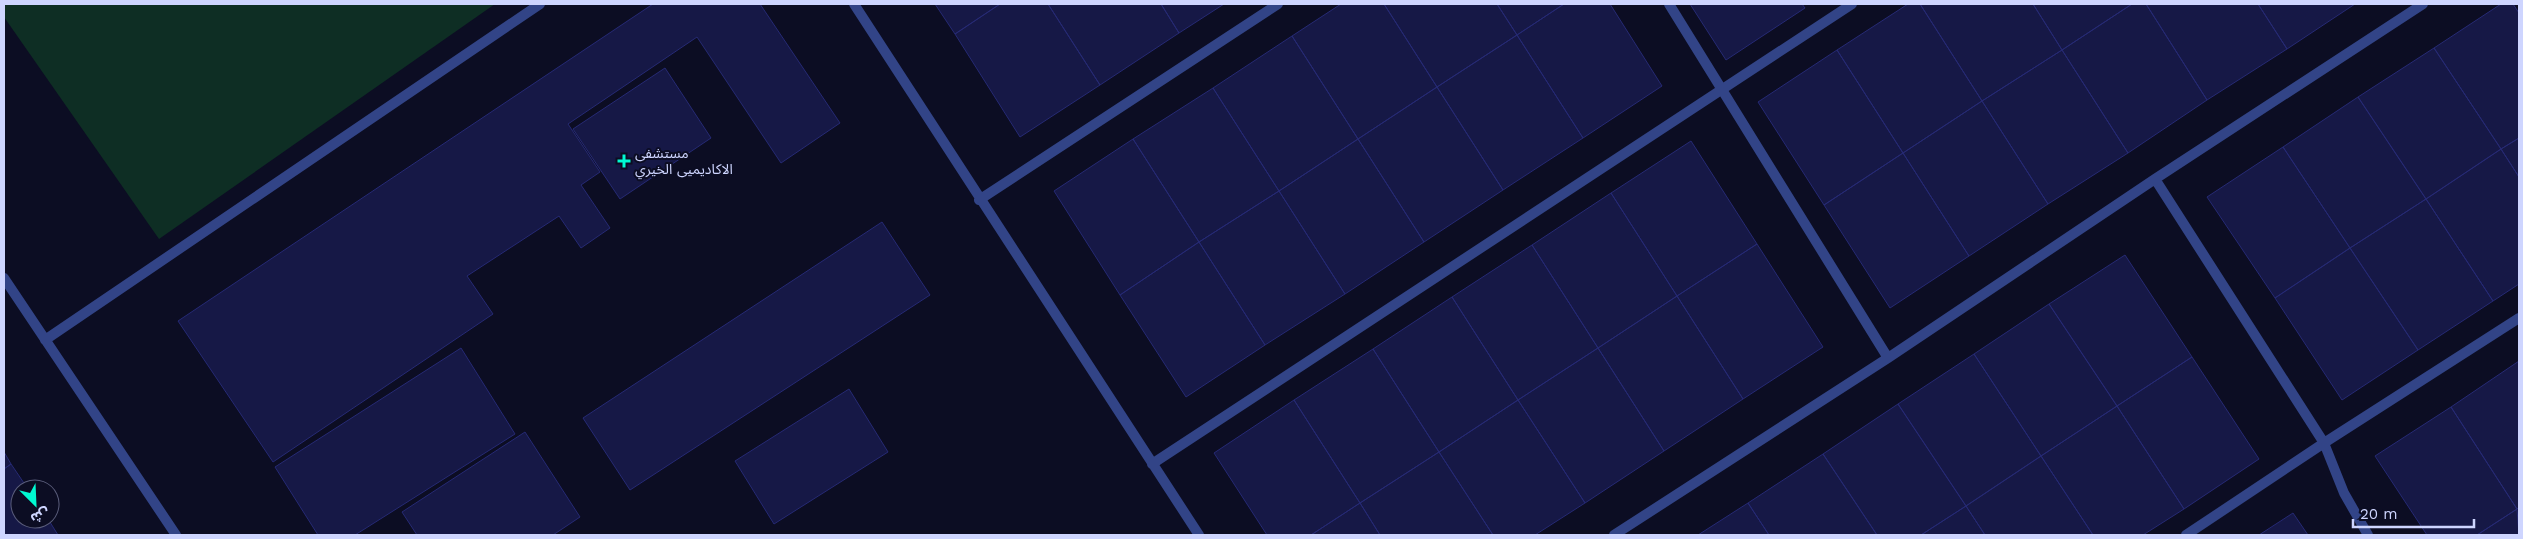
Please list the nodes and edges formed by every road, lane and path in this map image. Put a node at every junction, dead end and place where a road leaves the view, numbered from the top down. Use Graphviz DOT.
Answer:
graph roads {
  1 [pos="540,4"];
  2 [pos="854,4"];
  3 [pos="1278,4"];
  4 [pos="1669,4"];
  5 [pos="1852,4"];
  6 [pos="2421,4"];
  7 [pos="1722,91"];
  8 [pos="2155,179"];
  9 [pos="979,200"];
  10 [pos="5,284"];
  11 [pos="2519,318"];
  12 [pos="45,340"];
  13 [pos="1888,358"];
  14 [pos="2324,443"];
  15 [pos="1152,464"];
  16 [pos="1628,526"];
  17 [pos="176,535"];
  18 [pos="1199,535"];
  19 [pos="1614,535"];
  20 [pos="1634,535"];
  21 [pos="2186,535"];
  22 [pos="2368,535"];
  1 -- 12 [label="street"];
  2 -- 9 [label="street"];
  3 -- 9 [label="street"];
  4 -- 7 [label="street"];
  5 -- 7 [label="street"];
  6 -- 8 [label="street"];
  7 -- 13 [label="street"];
  7 -- 15 [label="street"];
  8 -- 13 [label="street"];
  8 -- 14 [label="street"];
  9 -- 15 [label="street"];
  10 -- 12 [label="street"];
  11 -- 14 [label="street"];
  12 -- 17 [label="street"];
  13 -- 16 [label="street"];
  14 -- 21 [label="street"];
  14 -- 22 [label="street"];
  15 -- 18 [label="street"];
  16 -- 19 [label="street"];
  16 -- 20 [label="street"];
}
